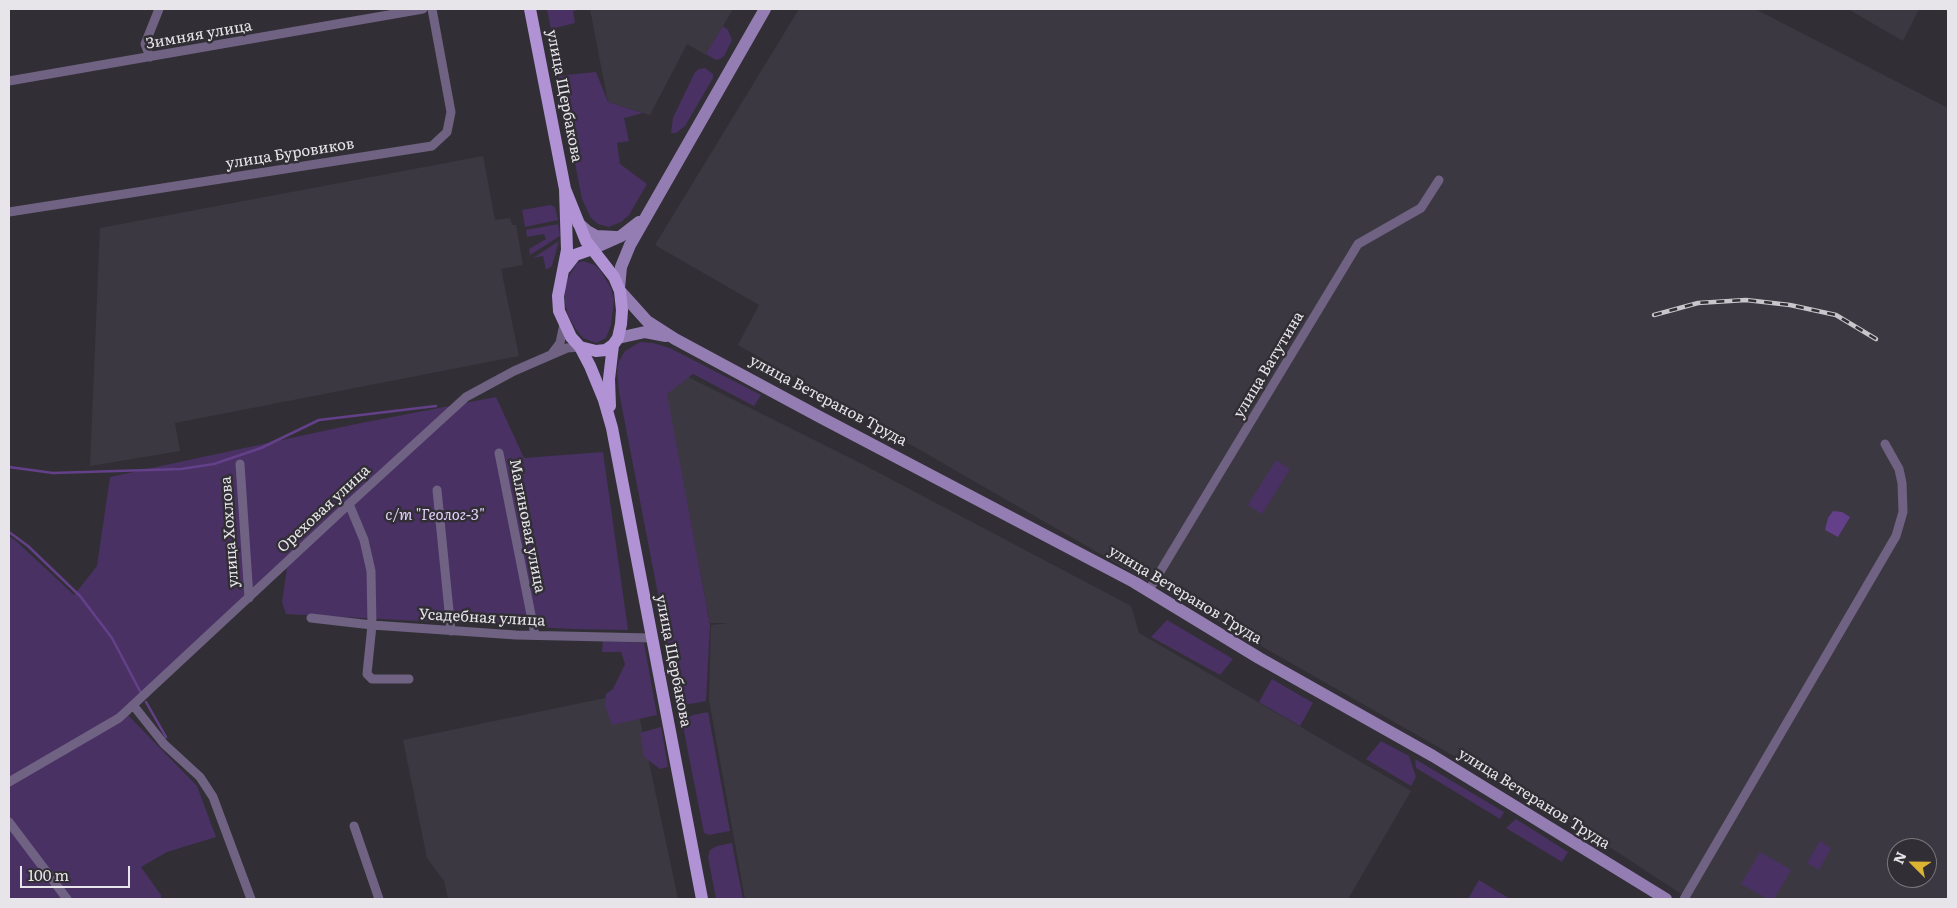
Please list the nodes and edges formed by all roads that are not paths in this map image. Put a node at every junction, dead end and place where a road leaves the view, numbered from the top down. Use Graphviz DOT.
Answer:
graph roads {
  1 [pos="159,9"];
  2 [pos="423,9"];
  3 [pos="432,9"];
  4 [pos="530,9"];
  5 [pos="765,9"];
  6 [pos="150,57"];
  7 [pos="9,81"];
  8 [pos="1439,180"];
  9 [pos="565,189"];
  10 [pos="651,206"];
  11 [pos="9,212"];
  12 [pos="578,223"];
  13 [pos="621,236"];
  14 [pos="592,249"];
  15 [pos="563,270"];
  16 [pos="619,289"];
  17 [pos="564,324"];
  18 [pos="675,339"];
  19 [pos="616,342"];
  20 [pos="580,347"];
  21 [pos="550,355"];
  22 [pos="612,428"];
  23 [pos="1885,444"];
  24 [pos="499,452"];
  25 [pos="240,464"];
  26 [pos="437,490"];
  27 [pos="348,504"];
  28 [pos="1149,590"];
  29 [pos="249,598"];
  30 [pos="310,618"];
  31 [pos="372,625"];
  32 [pos="451,631"];
  33 [pos="535,635"];
  34 [pos="652,638"];
  35 [pos="409,679"];
  36 [pos="133,706"];
  37 [pos="9,782"];
  38 [pos="9,822"];
  39 [pos="354,826"];
  40 [pos="67,899"];
  41 [pos="251,899"];
  42 [pos="379,899"];
  43 [pos="702,899"];
  44 [pos="1666,899"];
  45 [pos="1684,899"];
  1 -- 6 [label="street"];
  2 -- 6 [label="street, Зимняя улица"];
  3 -- 11 [label="street, улица Буровиков"];
  4 -- 9 [label="main road, улица Щербакова"];
  5 -- 10 [label="main road"];
  6 -- 7 [label="street, Зимняя улица"];
  8 -- 28 [label="street, улица Ватутина"];
  9 -- 12 [label="main road"];
  9 -- 15 [label="main road"];
  10 -- 13 [label="main road"];
  10 -- 16 [label="main road"];
  12 -- 13 [label="main road"];
  12 -- 14 [label="main road"];
  13 -- 14 [label="main road"];
  14 -- 15 [label="main road"];
  14 -- 16 [label="main road"];
  15 -- 17 [label="main road"];
  16 -- 18 [label="main road"];
  16 -- 19 [label="main road"];
  17 -- 20 [label="main road"];
  17 -- 21 [label="street"];
  18 -- 19 [label="main road"];
  18 -- 28 [label="main road, улица Ветеранов Труда"];
  19 -- 20 [label="main road"];
  19 -- 22 [label="main road"];
  20 -- 21 [label="street, Ореховая улица"];
  20 -- 22 [label="main road"];
  21 -- 27 [label="street, Ореховая улица"];
  22 -- 34 [label="main road, улица Щербакова"];
  23 -- 45 [label="street"];
  24 -- 33 [label="street, Малиновая улица"];
  25 -- 29 [label="street, улица Хохлова"];
  26 -- 32 [label="street"];
  27 -- 29 [label="street, Ореховая улица"];
  27 -- 31 [label="street"];
  28 -- 44 [label="main road, улица Ветеранов Труда"];
  29 -- 36 [label="street, Ореховая улица"];
  30 -- 31 [label="street, Усадебная улица"];
  31 -- 32 [label="street, Усадебная улица"];
  31 -- 35 [label="street"];
  32 -- 33 [label="street, Усадебная улица"];
  33 -- 34 [label="street, Усадебная улица"];
  34 -- 43 [label="main road, улица Щербакова"];
  36 -- 37 [label="street"];
  36 -- 41 [label="street"];
  38 -- 40 [label="street"];
  39 -- 42 [label="street"];
}
